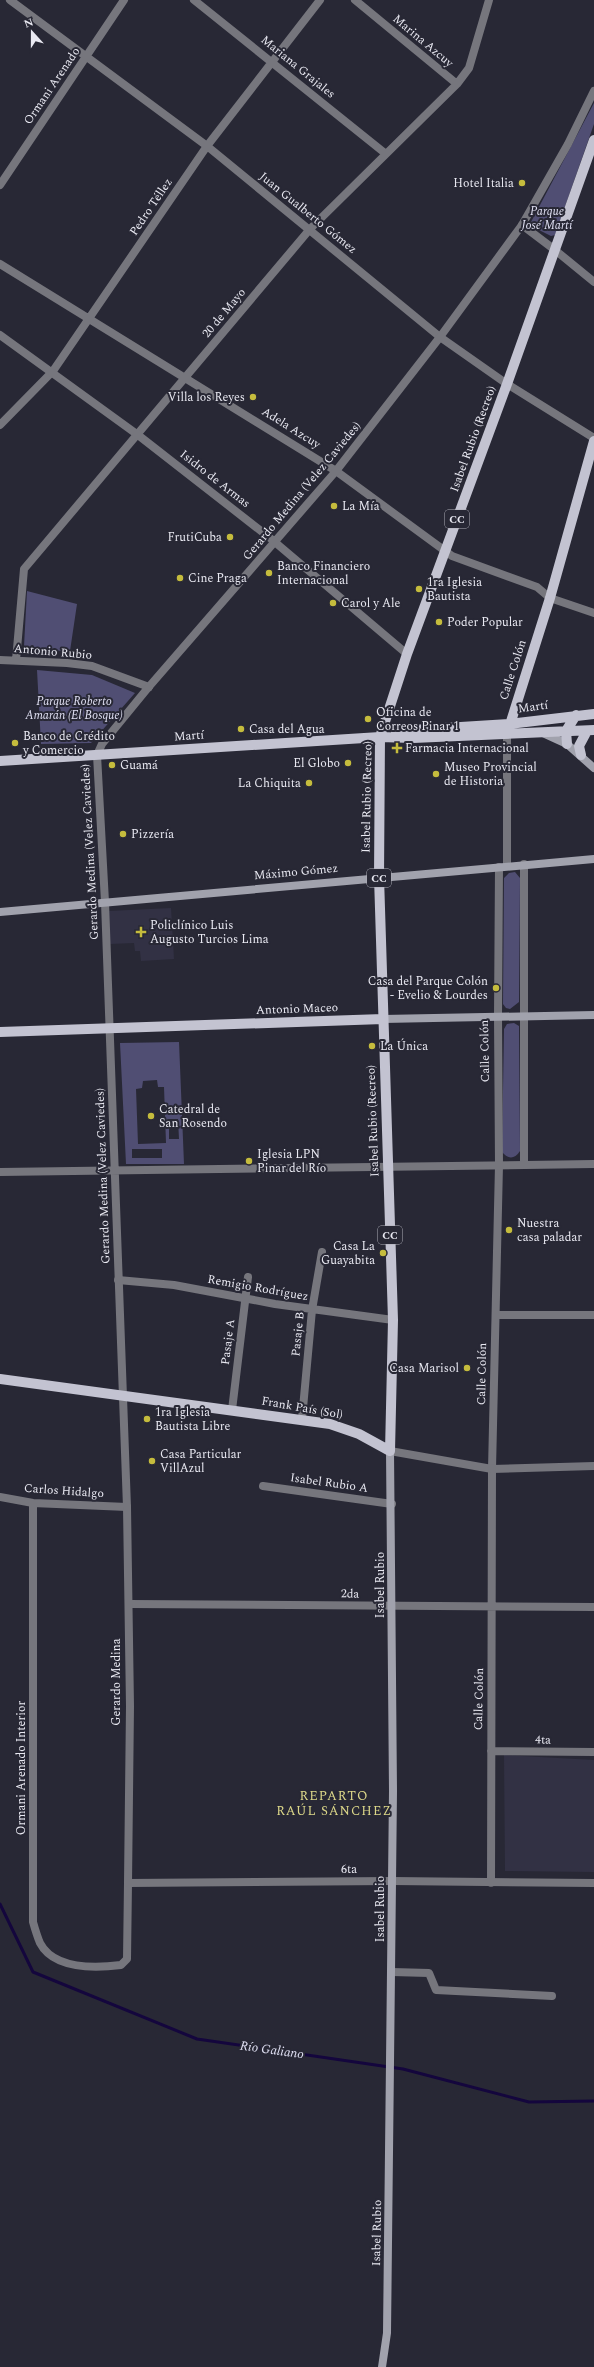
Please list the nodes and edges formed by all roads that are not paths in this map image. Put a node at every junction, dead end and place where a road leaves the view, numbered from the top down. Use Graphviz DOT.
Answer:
graph roads {
  1 [pos="10,0"];
  2 [pos="124,0"];
  3 [pos="194,0"];
  4 [pos="320,0"];
  5 [pos="355,0"];
  6 [pos="489,0"];
  7 [pos="86,56"];
  8 [pos="272,62"];
  9 [pos="457,84"];
  10 [pos="594,90"];
  11 [pos="594,140"];
  12 [pos="207,146"];
  13 [pos="386,154"];
  14 [pos="0,185"];
  15 [pos="522,226"];
  16 [pos="310,229"];
  17 [pos="555,250"];
  18 [pos="0,264"];
  19 [pos="594,282"];
  20 [pos="88,319"];
  21 [pos="0,335"];
  22 [pos="440,337"];
  23 [pos="52,371"];
  24 [pos="186,377"];
  25 [pos="507,384"];
  26 [pos="0,425"];
  27 [pos="138,435"];
  28 [pos="594,440"];
  29 [pos="336,471"];
  30 [pos="276,542"];
  31 [pos="446,549"];
  32 [pos="550,598"];
  33 [pos="594,613"];
  34 [pos="407,654"];
  35 [pos="0,660"];
  36 [pos="16,660"];
  37 [pos="148,687"];
  38 [pos="514,707"];
  39 [pos="594,714"];
  40 [pos="576,715"];
  41 [pos="525,722"];
  42 [pos="509,724"];
  43 [pos="590,730"];
  44 [pos="566,731"];
  45 [pos="541,732"];
  46 [pos="507,734"];
  47 [pos="380,736"];
  48 [pos="567,744"];
  49 [pos="97,755"];
  50 [pos="581,755"];
  51 [pos="0,761"];
  52 [pos="594,768"];
  53 [pos="594,859"];
  54 [pos="524,864"];
  55 [pos="503,867"];
  56 [pos="379,877"];
  57 [pos="105,902"];
  58 [pos="0,912"];
  59 [pos="594,1015"];
  60 [pos="498,1016"];
  61 [pos="525,1016"];
  62 [pos="383,1019"];
  63 [pos="109,1028"];
  64 [pos="0,1032"];
  65 [pos="594,1164"];
  66 [pos="499,1165"];
  67 [pos="524,1165"];
  68 [pos="387,1168"];
  69 [pos="0,1172"];
  70 [pos="116,1172"];
  71 [pos="322,1252"];
  72 [pos="248,1277"];
  73 [pos="118,1280"];
  74 [pos="245,1298"];
  75 [pos="312,1310"];
  76 [pos="496,1315"];
  77 [pos="594,1315"];
  78 [pos="393,1320"];
  79 [pos="0,1379"];
  80 [pos="123,1397"];
  81 [pos="232,1410"];
  82 [pos="302,1419"];
  83 [pos="390,1451"];
  84 [pos="594,1466"];
  85 [pos="492,1469"];
  86 [pos="263,1486"];
  87 [pos="0,1497"];
  88 [pos="33,1503"];
  89 [pos="392,1504"];
  90 [pos="127,1507"];
  91 [pos="129,1604"];
  92 [pos="392,1607"];
  93 [pos="493,1607"];
  94 [pos="594,1607"];
  95 [pos="491,1751"];
  96 [pos="594,1752"];
  97 [pos="392,1881"];
  98 [pos="128,1883"];
  99 [pos="491,1883"];
  100 [pos="594,1883"];
  101 [pos="121,1965"];
  102 [pos="392,1972"];
  103 [pos="552,1996"];
  104 [pos="382,2367"];
  1 -- 7 [label="street, Juan Gualberto Gómez"];
  2 -- 7 [label="street, Ormani Arenado"];
  3 -- 8 [label="street, Mariana Grajales"];
  4 -- 8 [label="street, Pedro Téllez"];
  5 -- 9 [label="street, Marina Azcuy"];
  6 -- 9 [label="street, 20 de Mayo"];
  7 -- 12 [label="street, Juan Gualberto Gómez"];
  7 -- 14 [label="street, Ormani Arenado"];
  8 -- 12 [label="street, Pedro Téllez"];
  8 -- 13 [label="street, Mariana Grajales"];
  9 -- 13 [label="street, 20 de Mayo"];
  10 -- 15 [label="street, Gerardo Medina (Velez Caviedes)"];
  11 -- 17 [label="main road, Isabel Rubio (Recreo) / CC"];
  12 -- 16 [label="street, Juan Gualberto Gómez"];
  12 -- 20 [label="street, Pedro Téllez"];
  13 -- 16 [label="street, 20 de Mayo"];
  15 -- 17 [label="street"];
  15 -- 22 [label="street, Gerardo Medina (Velez Caviedes)"];
  16 -- 22 [label="street, Juan Gualberto Gómez"];
  16 -- 24 [label="street, 20 de Mayo"];
  17 -- 19 [label="street"];
  17 -- 25 [label="main road, Isabel Rubio (Recreo) / CC"];
  18 -- 20 [label="street, Adela Azcuy"];
  20 -- 23 [label="street, Pedro Téllez"];
  20 -- 24 [label="street, Adela Azcuy"];
  21 -- 23 [label="street, Isidro de Armas"];
  22 -- 25 [label="street, Juan Gualberto Gómez"];
  22 -- 29 [label="street, Gerardo Medina (Velez Caviedes)"];
  23 -- 26 [label="street, Pedro Téllez"];
  23 -- 27 [label="street, Isidro de Armas"];
  24 -- 27 [label="street, 20 de Mayo"];
  24 -- 29 [label="street, Adela Azcuy"];
  25 -- 28 [label="street, Juan Gualberto Gómez"];
  25 -- 31 [label="main road, Isabel Rubio (Recreo) / CC"];
  27 -- 30 [label="street, Isidro de Armas"];
  27 -- 36 [label="street, 20 de Mayo"];
  28 -- 32 [label="main road, Calle Colón"];
  29 -- 30 [label="street, Gerardo Medina (Velez Caviedes)"];
  29 -- 31 [label="street, Adela Azcuy"];
  30 -- 34 [label="street, Isidro de Armas"];
  30 -- 37 [label="street, Gerardo Medina (Velez Caviedes)"];
  31 -- 32 [label="street, Adela Azcuy"];
  31 -- 34 [label="main road, Isabel Rubio (Recreo) / CC"];
  32 -- 33 [label="street, Adela Azcuy"];
  32 -- 38 [label="main road, Calle Colón"];
  34 -- 47 [label="main road, Isabel Rubio (Recreo) / CC"];
  35 -- 36 [label="street, Antonio Rubio"];
  36 -- 37 [label="street, Antonio Rubio"];
  37 -- 49 [label="street, Gerardo Medina (Velez Caviedes)"];
  38 -- 41 [label="main road"];
  38 -- 42 [label="main road, Calle Colón"];
  39 -- 40 [label="main road, Martí"];
  40 -- 41 [label="main road, Martí"];
  40 -- 44 [label="main road"];
  41 -- 42 [label="main road, Martí"];
  41 -- 45 [label="main road"];
  42 -- 46 [label="main road, Calle Colón"];
  42 -- 47 [label="main road, Martí"];
  43 -- 44 [label="main road, Martí"];
  43 -- 50 [label="main road"];
  44 -- 45 [label="main road, Martí"];
  44 -- 48 [label="main road"];
  45 -- 46 [label="main road, Martí"];
  45 -- 48 [label="main road"];
  46 -- 47 [label="main road, Martí"];
  46 -- 55 [label="street, Calle Colón"];
  47 -- 49 [label="main road, Martí"];
  47 -- 56 [label="main road, Isabel Rubio (Recreo) / CC"];
  48 -- 50 [label="main road"];
  49 -- 51 [label="main road, Martí"];
  49 -- 57 [label="street, Gerardo Medina (Velez Caviedes)"];
  50 -- 52 [label="main road"];
  53 -- 54 [label="main road, Máximo Gómez"];
  54 -- 55 [label="main road, Máximo Gómez"];
  54 -- 61 [label="street"];
  55 -- 56 [label="main road, Máximo Gómez"];
  55 -- 60 [label="street, Calle Colón"];
  56 -- 57 [label="main road, Máximo Gómez"];
  56 -- 62 [label="main road, Isabel Rubio (Recreo) / CC"];
  57 -- 58 [label="main road, Máximo Gómez"];
  57 -- 63 [label="street, Gerardo Medina (Velez Caviedes)"];
  59 -- 61 [label="main road, Antonio Maceo"];
  60 -- 61 [label="main road, Antonio Maceo"];
  60 -- 62 [label="main road, Antonio Maceo"];
  60 -- 66 [label="street, Calle Colón"];
  61 -- 67 [label="street"];
  62 -- 63 [label="main road, Antonio Maceo"];
  62 -- 68 [label="main road, Isabel Rubio (Recreo) / CC"];
  63 -- 64 [label="main road, Antonio Maceo"];
  63 -- 70 [label="street, Gerardo Medina (Velez Caviedes)"];
  65 -- 67 [label="street"];
  66 -- 67 [label="street"];
  66 -- 68 [label="street"];
  66 -- 76 [label="street, Calle Colón"];
  68 -- 70 [label="street"];
  68 -- 78 [label="main road, Isabel Rubio (Recreo) / CC"];
  69 -- 70 [label="street"];
  70 -- 73 [label="street, Gerardo Medina (Velez Caviedes)"];
  71 -- 75 [label="street, Pasaje B"];
  72 -- 74 [label="street, Pasaje A"];
  73 -- 74 [label="street, Remigio Rodríguez"];
  73 -- 80 [label="street, Gerardo Medina (Velez Caviedes)"];
  74 -- 75 [label="street, Remigio Rodríguez"];
  74 -- 81 [label="street, Pasaje A"];
  75 -- 78 [label="street, Remigio Rodríguez"];
  75 -- 82 [label="street, Pasaje B"];
  76 -- 77 [label="street"];
  76 -- 85 [label="street, Calle Colón"];
  78 -- 83 [label="main road, Isabel Rubio (Recreo) / CC"];
  79 -- 80 [label="main road, Frank País (Sol)"];
  80 -- 81 [label="main road, Frank País (Sol)"];
  80 -- 90 [label="street, Gerardo Medina"];
  81 -- 82 [label="main road, Frank País (Sol)"];
  82 -- 83 [label="main road, Frank País (Sol)"];
  83 -- 85 [label="street, Frank País (Sol)"];
  83 -- 89 [label="main road, Isabel Rubio"];
  84 -- 85 [label="street, Frank País (Sol)"];
  85 -- 93 [label="street, Calle Colón"];
  86 -- 89 [label="street, Isabel Rubio A"];
  87 -- 88 [label="street, Carlos Hidalgo"];
  88 -- 90 [label="street, Carlos Hidalgo"];
  88 -- 101 [label="street, Ormani Arenado Interior"];
  89 -- 92 [label="main road, Isabel Rubio"];
  90 -- 91 [label="street, Gerardo Medina"];
  91 -- 92 [label="street, 2da"];
  91 -- 98 [label="street, Gerardo Medina"];
  92 -- 93 [label="street, 2da"];
  92 -- 97 [label="main road, Isabel Rubio"];
  93 -- 94 [label="street, 2da"];
  93 -- 95 [label="street, Calle Colón"];
  95 -- 96 [label="street, 4ta"];
  95 -- 99 [label="street, Calle Colón"];
  97 -- 98 [label="street, 6ta"];
  97 -- 99 [label="street, 6ta"];
  97 -- 102 [label="main road, Isabel Rubio"];
  98 -- 101 [label="street, Gerardo Medina"];
  99 -- 100 [label="street, 6ta"];
  102 -- 103 [label="street"];
  102 -- 104 [label="main road, Isabel Rubio"];
}
